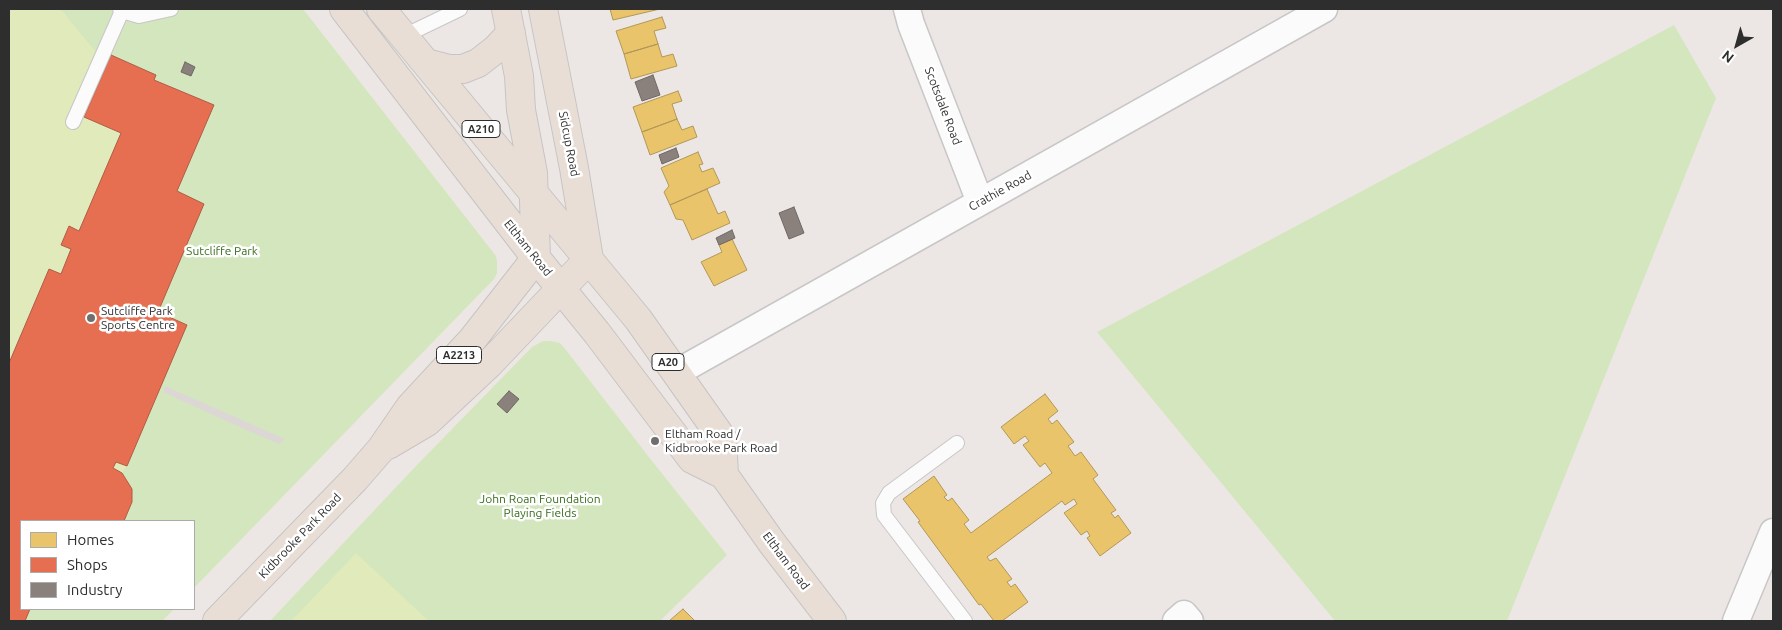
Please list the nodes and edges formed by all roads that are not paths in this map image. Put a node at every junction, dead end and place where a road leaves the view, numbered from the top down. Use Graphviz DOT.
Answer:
graph roads {
  1 [pos="171,9"];
  2 [pos="344,9"];
  3 [pos="382,9"];
  4 [pos="460,9"];
  5 [pos="542,9"];
  6 [pos="907,9"];
  7 [pos="1324,9"];
  8 [pos="121,10"];
  9 [pos="435,14"];
  10 [pos="508,21"];
  11 [pos="404,36"];
  12 [pos="426,63"];
  13 [pos="73,122"];
  14 [pos="535,196"];
  15 [pos="980,202"];
  16 [pos="536,258"];
  17 [pos="575,274"];
  18 [pos="676,373"];
  19 [pos="957,443"];
  20 [pos="381,450"];
  21 [pos="724,475"];
  22 [pos="1773,532"];
  23 [pos="217,621"];
  24 [pos="832,621"];
  25 [pos="965,621"];
  26 [pos="1176,621"];
  27 [pos="1190,621"];
  28 [pos="1736,621"];
  1 -- 8 [label="lane"];
  2 -- 16 [label="highway, Eltham Road / A20"];
  3 -- 11 [label="highway, Eltham Road / A210"];
  4 -- 9 [label="lane"];
  5 -- 17 [label="highway, Sidcup Road"];
  6 -- 15 [label="street, Scotsdale Road"];
  7 -- 15 [label="street, Crathie Road"];
  8 -- 13 [label="lane"];
  9 -- 11 [label="lane"];
  10 -- 12 [label="highway"];
  10 -- 14 [label="highway"];
  11 -- 12 [label="highway, Eltham Road / A210"];
  12 -- 14 [label="highway, Eltham Road / A210"];
  14 -- 16 [label="highway"];
  14 -- 17 [label="highway, Eltham Road / A20"];
  15 -- 18 [label="street, Crathie Road"];
  16 -- 17 [label="highway, Eltham Road / A20"];
  16 -- 17 [label="highway"];
  16 -- 20 [label="highway, Kidbrooke Park Road / A2213"];
  17 -- 18 [label="highway, Eltham Road / A20"];
  17 -- 20 [label="highway, Kidbrooke Park Road / A2213"];
  17 -- 21 [label="highway, Eltham Road / A20"];
  18 -- 21 [label="highway, Eltham Road / A20"];
  19 -- 25 [label="lane"];
  20 -- 23 [label="highway, Kidbrooke Park Road / A2213"];
  21 -- 24 [label="highway, Eltham Road / A20"];
  22 -- 28 [label="street"];
  26 -- 27 [label="street"];
}
